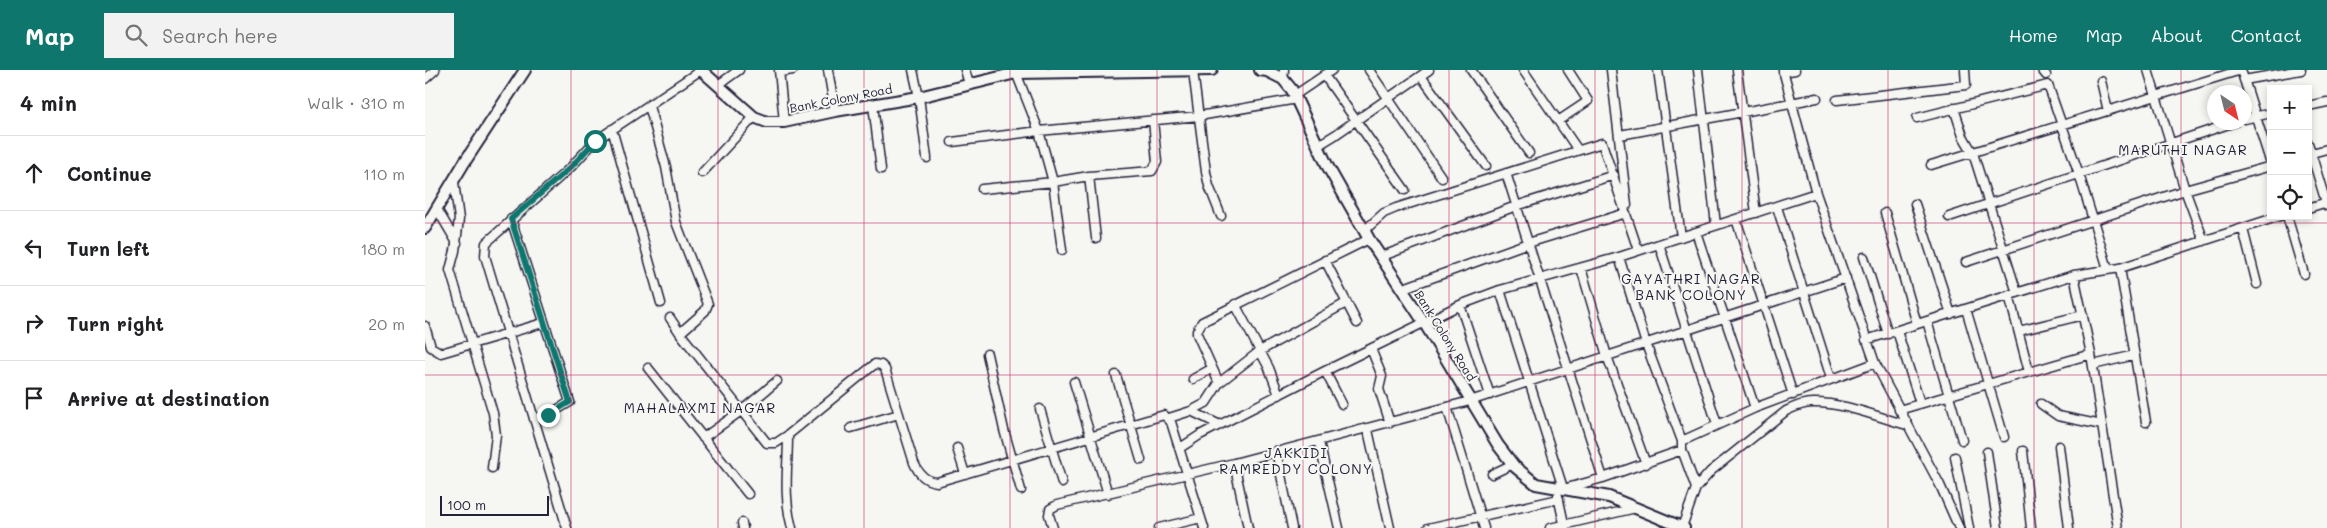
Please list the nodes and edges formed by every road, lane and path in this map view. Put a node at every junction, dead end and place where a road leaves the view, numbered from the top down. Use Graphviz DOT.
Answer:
graph roads {
  1 [pos="435,70"];
  2 [pos="525,70"];
  3 [pos="701,70"];
  4 [pos="739,70"];
  5 [pos="793,70"];
  6 [pos="828,70"];
  7 [pos="913,70"];
  8 [pos="965,70"];
  9 [pos="1212,70"];
  10 [pos="1260,70"];
  11 [pos="1332,70"];
  12 [pos="1369,70"];
  13 [pos="1429,70"];
  14 [pos="1471,70"];
  15 [pos="1523,70"];
  16 [pos="1568,70"];
  17 [pos="1611,70"];
  18 [pos="1658,70"];
  19 [pos="1698,70"];
  20 [pos="1737,70"];
  21 [pos="1795,70"];
  22 [pos="1965,70"];
  23 [pos="2147,70"];
  24 [pos="2241,70"];
  25 [pos="2301,70"];
  26 [pos="779,71"];
  27 [pos="1015,71"];
  28 [pos="1193,71"];
  29 [pos="1783,71"];
  30 [pos="1284,74"];
  31 [pos="1324,75"];
  32 [pos="1421,76"];
  33 [pos="425,79"];
  34 [pos="2244,80"];
  35 [pos="2101,81"];
  36 [pos="969,84"];
  37 [pos="718,85"];
  38 [pos="2156,96"];
  39 [pos="919,97"];
  40 [pos="1296,97"];
  41 [pos="1389,98"];
  42 [pos="1817,98"];
  43 [pos="1837,100"];
  44 [pos="1790,102"];
  45 [pos="2327,102"];
  46 [pos="873,105"];
  47 [pos="2312,105"];
  48 [pos="649,106"];
  49 [pos="1954,108"];
  50 [pos="835,111"];
  51 [pos="1742,111"];
  52 [pos="2108,111"];
  53 [pos="2267,114"];
  54 [pos="1199,116"];
  55 [pos="2255,116"];
  56 [pos="754,117"];
  57 [pos="2252,117"];
  58 [pos="1917,118"];
  59 [pos="1704,119"];
  60 [pos="1153,120"];
  61 [pos="1356,121"];
  62 [pos="1558,121"];
  63 [pos="785,122"];
  64 [pos="1667,126"];
  65 [pos="2061,126"];
  66 [pos="612,129"];
  67 [pos="2212,130"];
  68 [pos="1039,131"];
  69 [pos="1620,136"];
  70 [pos="952,142"];
  71 [pos="2171,144"];
  72 [pos="1317,146"];
  73 [pos="2327,149"];
  74 [pos="1578,150"];
  75 [pos="1529,153"];
  76 [pos="1973,153"];
  77 [pos="2267,153"];
  78 [pos="2312,153"];
  79 [pos="927,158"];
  80 [pos="2312,159"];
  81 [pos="1931,165"];
  82 [pos="1486,166"];
  83 [pos="2267,166"];
  84 [pos="881,169"];
  85 [pos="702,172"];
  86 [pos="1506,173"];
  87 [pos="2079,174"];
  88 [pos="1614,175"];
  89 [pos="1089,176"];
  90 [pos="1441,178"];
  91 [pos="454,182"];
  92 [pos="1053,182"];
  93 [pos="982,189"];
  94 [pos="1405,190"];
  95 [pos="2185,190"];
  96 [pos="1816,193"];
  97 [pos="1915,204"];
  98 [pos="1990,204"];
  99 [pos="2327,204"];
  100 [pos="1516,206"];
  101 [pos="1777,207"];
  102 [pos="2312,207"];
  103 [pos="437,209"];
  104 [pos="1626,213"];
  105 [pos="1756,213"];
  106 [pos="1885,214"];
  107 [pos="1221,216"];
  108 [pos="1949,217"];
  109 [pos="1736,218"];
  110 [pos="511,219"];
  111 [pos="2093,220"];
  112 [pos="2269,220"];
  113 [pos="2288,220"];
  114 [pos="1629,222"];
  115 [pos="1716,225"];
  116 [pos="425,228"];
  117 [pos="2243,229"];
  118 [pos="1696,232"];
  119 [pos="1367,234"];
  120 [pos="1681,237"];
  121 [pos="1096,238"];
  122 [pos="2204,241"];
  123 [pos="457,243"];
  124 [pos="1528,243"];
  125 [pos="1659,244"];
  126 [pos="1062,250"];
  127 [pos="1638,250"];
  128 [pos="2005,251"];
  129 [pos="1864,256"];
  130 [pos="1380,257"];
  131 [pos="1619,257"];
  132 [pos="1325,260"];
  133 [pos="1966,262"];
  134 [pos="1581,268"];
  135 [pos="2121,268"];
  136 [pos="2108,269"];
  137 [pos="2074,274"];
  138 [pos="2304,274"];
  139 [pos="1539,278"];
  140 [pos="1846,278"];
  141 [pos="2257,284"];
  142 [pos="1401,290"];
  143 [pos="1500,290"];
  144 [pos="1803,292"];
  145 [pos="2017,293"];
  146 [pos="2009,295"];
  147 [pos="1346,303"];
  148 [pos="661,304"];
  149 [pos="1235,304"];
  150 [pos="1460,305"];
  151 [pos="1764,305"];
  152 [pos="1966,309"];
  153 [pos="1951,314"];
  154 [pos="2083,315"];
  155 [pos="669,318"];
  156 [pos="1724,318"];
  157 [pos="1927,321"];
  158 [pos="543,323"];
  159 [pos="1357,323"];
  160 [pos="1425,324"];
  161 [pos="1917,324"];
  162 [pos="425,326"];
  163 [pos="1686,331"];
  164 [pos="1897,331"];
  165 [pos="2019,332"];
  166 [pos="510,333"];
  167 [pos="680,334"];
  168 [pos="1887,334"];
  169 [pos="1866,340"];
  170 [pos="473,344"];
  171 [pos="1646,344"];
  172 [pos="1371,348"];
  173 [pos="1259,351"];
  174 [pos="987,354"];
  175 [pos="2091,354"];
  176 [pos="2135,355"];
  177 [pos="1607,356"];
  178 [pos="1875,363"];
  179 [pos="2093,364"];
  180 [pos="648,368"];
  181 [pos="1211,369"];
  182 [pos="1568,370"];
  183 [pos="1325,371"];
  184 [pos="2029,372"];
  185 [pos="1116,375"];
  186 [pos="1831,378"];
  187 [pos="1193,379"];
  188 [pos="777,381"];
  189 [pos="1074,382"];
  190 [pos="1529,382"];
  191 [pos="1219,383"];
  192 [pos="1988,384"];
  193 [pos="1948,394"];
  194 [pos="1279,395"];
  195 [pos="1490,395"];
  196 [pos="1793,396"];
  197 [pos="1470,401"];
  198 [pos="1920,403"];
  199 [pos="1342,404"];
  200 [pos="2041,404"];
  201 [pos="1447,408"];
  202 [pos="1755,408"];
  203 [pos="1040,410"];
  204 [pos="1899,410"];
  205 [pos="741,411"];
  206 [pos="1191,411"];
  207 [pos="899,414"];
  208 [pos="1169,418"];
  209 [pos="534,419"];
  210 [pos="2147,422"];
  211 [pos="1390,423"];
  212 [pos="1717,424"];
  213 [pos="1131,425"];
  214 [pos="1220,425"];
  215 [pos="1907,425"];
  216 [pos="2102,425"];
  217 [pos="851,428"];
  218 [pos="1368,430"];
  219 [pos="788,436"];
  220 [pos="1091,437"];
  221 [pos="2004,437"];
  222 [pos="703,438"];
  223 [pos="1962,440"];
  224 [pos="1319,442"];
  225 [pos="1682,446"];
  226 [pos="2059,446"];
  227 [pos="957,448"];
  228 [pos="1180,448"];
  229 [pos="1051,449"];
  230 [pos="1276,451"];
  231 [pos="1987,452"];
  232 [pos="2023,452"];
  233 [pos="1955,457"];
  234 [pos="1013,460"];
  235 [pos="1141,460"];
  236 [pos="1234,464"];
  237 [pos="1513,464"];
  238 [pos="1645,464"];
  239 [pos="492,468"];
  240 [pos="965,474"];
  241 [pos="1493,474"];
  242 [pos="1187,475"];
  243 [pos="1603,478"];
  244 [pos="1061,483"];
  245 [pos="1563,488"];
  246 [pos="1696,488"];
  247 [pos="1021,490"];
  248 [pos="748,494"];
  249 [pos="1108,494"];
  250 [pos="1559,499"];
  251 [pos="1638,508"];
  252 [pos="1481,516"];
  253 [pos="1201,518"];
  254 [pos="1564,526"];
  255 [pos="567,528"];
  256 [pos="792,528"];
  257 [pos="1053,528"];
  258 [pos="1159,528"];
  259 [pos="1204,528"];
  260 [pos="1248,528"];
  261 [pos="1291,528"];
  262 [pos="1339,528"];
  263 [pos="1388,528"];
  264 [pos="1429,528"];
  265 [pos="1484,528"];
  266 [pos="1550,528"];
  267 [pos="1681,528"];
  268 [pos="1959,528"];
  269 [pos="1969,528"];
  270 [pos="1998,528"];
  271 [pos="2031,528"];
  272 [pos="2069,528"];
  273 [pos="2118,528"];
  1 -- 33 [label="street"];
  2 -- 91 [label="street"];
  3 -- 37 [label="street, Bank Colony Road"];
  3 -- 48 [label="street"];
  4 -- 37 [label="street"];
  5 -- 26 [label="street"];
  6 -- 50 [label="street"];
  7 -- 39 [label="street"];
  8 -- 36 [label="street"];
  9 -- 28 [label="street, Bank Colony Road"];
  10 -- 30 [label="street, Bank Colony Road"];
  11 -- 31 [label="street"];
  12 -- 41 [label="street"];
  13 -- 32 [label="street"];
  14 -- 75 [label="street"];
  15 -- 62 [label="street"];
  16 -- 62 [label="street"];
  17 -- 69 [label="street"];
  18 -- 64 [label="street"];
  19 -- 59 [label="street"];
  20 -- 51 [label="street"];
  21 -- 29 [label="street"];
  22 -- 43 [label="street"];
  23 -- 38 [label="street"];
  24 -- 34 [label="street"];
  24 -- 38 [label="street"];
  25 -- 34 [label="street"];
  26 -- 63 [label="street"];
  27 -- 28 [label="street, Bank Colony Road"];
  27 -- 36 [label="street, Bank Colony Road"];
  27 -- 68 [label="street"];
  28 -- 54 [label="street"];
  29 -- 44 [label="street"];
  30 -- 40 [label="street, Bank Colony Road"];
  31 -- 40 [label="street"];
  31 -- 61 [label="street"];
  32 -- 41 [label="street"];
  32 -- 82 [label="street"];
  34 -- 55 [label="street"];
  35 -- 52 [label="street"];
  36 -- 39 [label="street, Bank Colony Road"];
  37 -- 56 [label="street, Bank Colony Road"];
  38 -- 52 [label="street"];
  38 -- 71 [label="street"];
  39 -- 46 [label="street, Bank Colony Road"];
  39 -- 79 [label="street"];
  40 -- 54 [label="street"];
  40 -- 72 [label="street, Bank Colony Road"];
  41 -- 61 [label="street"];
  41 -- 90 [label="street"];
  42 -- 44 [label="street"];
  44 -- 51 [label="street"];
  44 -- 96 [label="street"];
  45 -- 47 [label="street"];
  46 -- 50 [label="street, Bank Colony Road"];
  46 -- 84 [label="street"];
  48 -- 66 [label="street"];
  48 -- 167 [label="street"];
  49 -- 58 [label="street"];
  49 -- 65 [label="street"];
  49 -- 76 [label="street"];
  50 -- 63 [label="street, Bank Colony Road"];
  51 -- 59 [label="street"];
  51 -- 105 [label="street"];
  52 -- 65 [label="street"];
  53 -- 55 [label="street"];
  54 -- 60 [label="street"];
  54 -- 107 [label="street"];
  55 -- 57 [label="street"];
  55 -- 77 [label="street"];
  56 -- 63 [label="street, Bank Colony Road"];
  56 -- 85 [label="street"];
  59 -- 64 [label="street"];
  59 -- 115 [label="street"];
  60 -- 68 [label="street"];
  60 -- 89 [label="street"];
  61 -- 72 [label="street"];
  61 -- 94 [label="street"];
  62 -- 74 [label="street"];
  64 -- 69 [label="street"];
  64 -- 120 [label="street"];
  65 -- 76 [label="street"];
  65 -- 87 [label="street"];
  66 -- 110 [label="street"];
  66 -- 148 [label="street"];
  67 -- 71 [label="street"];
  68 -- 70 [label="street"];
  68 -- 92 [label="street"];
  69 -- 114 [label="street"];
  71 -- 87 [label="street"];
  71 -- 95 [label="street"];
  72 -- 119 [label="street, Bank Colony Road"];
  73 -- 78 [label="street"];
  74 -- 86 [label="street"];
  74 -- 88 [label="street"];
  76 -- 81 [label="street"];
  76 -- 98 [label="street"];
  80 -- 99 [label="street"];
  83 -- 95 [label="street"];
  86 -- 100 [label="street"];
  86 -- 119 [label="street"];
  87 -- 98 [label="street"];
  87 -- 111 [label="street"];
  88 -- 100 [label="street"];
  88 -- 104 [label="street"];
  89 -- 92 [label="street"];
  89 -- 121 [label="street"];
  91 -- 103 [label="street"];
  91 -- 123 [label="street"];
  92 -- 93 [label="street"];
  92 -- 126 [label="street"];
  95 -- 111 [label="street"];
  95 -- 122 [label="street"];
  96 -- 101 [label="street"];
  96 -- 140 [label="street"];
  97 -- 153 [label="street"];
  98 -- 108 [label="street"];
  98 -- 128 [label="street"];
  99 -- 102 [label="street"];
  100 -- 124 [label="street"];
  100 -- 130 [label="street"];
  101 -- 105 [label="street"];
  101 -- 144 [label="street"];
  103 -- 116 [label="street"];
  103 -- 123 [label="street"];
  104 -- 114 [label="street"];
  104 -- 124 [label="street"];
  105 -- 109 [label="street"];
  106 -- 161 [label="street"];
  109 -- 115 [label="street"];
  109 -- 151 [label="street"];
  110 -- 158 [label="street"];
  110 -- 166 [label="street"];
  111 -- 128 [label="street"];
  111 -- 136 [label="street"];
  112 -- 117 [label="street"];
  113 -- 138 [label="street"];
  114 -- 127 [label="street"];
  115 -- 118 [label="street"];
  117 -- 122 [label="street"];
  117 -- 141 [label="street"];
  118 -- 120 [label="street"];
  118 -- 156 [label="street"];
  119 -- 130 [label="street, Bank Colony Road"];
  119 -- 132 [label="street"];
  120 -- 125 [label="street"];
  122 -- 135 [label="street"];
  123 -- 170 [label="street"];
  124 -- 139 [label="street"];
  124 -- 142 [label="street"];
  125 -- 127 [label="street"];
  125 -- 163 [label="street"];
  127 -- 131 [label="street"];
  128 -- 133 [label="street"];
  128 -- 145 [label="street"];
  129 -- 168 [label="street"];
  130 -- 142 [label="street, Bank Colony Road"];
  131 -- 134 [label="street"];
  131 -- 171 [label="street"];
  132 -- 147 [label="street"];
  132 -- 149 [label="street"];
  134 -- 139 [label="street"];
  134 -- 177 [label="street"];
  135 -- 136 [label="street"];
  135 -- 176 [label="street"];
  136 -- 137 [label="street"];
  137 -- 145 [label="street"];
  137 -- 154 [label="street"];
  139 -- 143 [label="street"];
  139 -- 182 [label="street"];
  140 -- 144 [label="street"];
  140 -- 169 [label="street"];
  142 -- 160 [label="street, Bank Colony Road"];
  143 -- 150 [label="street"];
  143 -- 190 [label="street"];
  144 -- 151 [label="street"];
  144 -- 186 [label="street"];
  145 -- 146 [label="street"];
  146 -- 152 [label="street"];
  146 -- 165 [label="street"];
  147 -- 159 [label="street"];
  147 -- 173 [label="street"];
  149 -- 173 [label="street"];
  149 -- 181 [label="street"];
  150 -- 160 [label="street"];
  150 -- 195 [label="street"];
  151 -- 156 [label="street"];
  151 -- 196 [label="street"];
  152 -- 153 [label="street"];
  152 -- 192 [label="street"];
  153 -- 157 [label="street"];
  154 -- 165 [label="street"];
  154 -- 175 [label="street"];
  155 -- 167 [label="street"];
  156 -- 163 [label="street"];
  156 -- 202 [label="street"];
  157 -- 161 [label="street"];
  157 -- 193 [label="street"];
  158 -- 166 [label="street"];
  158 -- 209 [label="street"];
  160 -- 172 [label="street"];
  160 -- 197 [label="street, Bank Colony Road"];
  161 -- 164 [label="street"];
  162 -- 170 [label="street"];
  163 -- 171 [label="street"];
  163 -- 212 [label="street"];
  164 -- 168 [label="street"];
  164 -- 198 [label="street"];
  165 -- 184 [label="street"];
  166 -- 170 [label="street"];
  166 -- 209 [label="street"];
  167 -- 205 [label="street"];
  168 -- 169 [label="street"];
  169 -- 178 [label="street"];
  170 -- 239 [label="street"];
  171 -- 177 [label="street"];
  171 -- 225 [label="street"];
  172 -- 183 [label="street"];
  172 -- 211 [label="street"];
  173 -- 191 [label="street"];
  173 -- 194 [label="street"];
  174 -- 234 [label="street"];
  175 -- 179 [label="street"];
  175 -- 184 [label="street"];
  176 -- 179 [label="street"];
  176 -- 210 [label="street"];
  177 -- 182 [label="street"];
  177 -- 238 [label="street"];
  178 -- 186 [label="street"];
  178 -- 204 [label="street"];
  179 -- 216 [label="street"];
  180 -- 222 [label="street"];
  181 -- 187 [label="street"];
  181 -- 191 [label="street"];
  182 -- 190 [label="street"];
  182 -- 243 [label="street"];
  183 -- 194 [label="street"];
  183 -- 199 [label="street"];
  184 -- 192 [label="street"];
  185 -- 213 [label="street"];
  186 -- 196 [label="street"];
  188 -- 205 [label="street"];
  189 -- 220 [label="street"];
  190 -- 195 [label="street"];
  190 -- 245 [label="street"];
  191 -- 206 [label="street"];
  192 -- 193 [label="street"];
  192 -- 221 [label="street"];
  193 -- 198 [label="street"];
  193 -- 223 [label="street"];
  194 -- 214 [label="street"];
  195 -- 197 [label="street"];
  196 -- 202 [label="street"];
  197 -- 201 [label="street"];
  197 -- 237 [label="street, Bank Colony Road"];
  198 -- 204 [label="street"];
  200 -- 216 [label="street"];
  201 -- 211 [label="street"];
  201 -- 252 [label="street"];
  202 -- 212 [label="street"];
  203 -- 229 [label="street"];
  204 -- 215 [label="street"];
  205 -- 219 [label="street"];
  205 -- 222 [label="street"];
  206 -- 208 [label="street"];
  206 -- 214 [label="street"];
  207 -- 217 [label="street"];
  207 -- 219 [label="street"];
  207 -- 240 [label="street"];
  208 -- 213 [label="street"];
  208 -- 228 [label="street"];
  209 -- 255 [label="street"];
  211 -- 218 [label="street"];
  212 -- 225 [label="street"];
  213 -- 220 [label="street"];
  213 -- 235 [label="street"];
  214 -- 228 [label="street"];
  215 -- 246 [label="street"];
  215 -- 268 [label="street"];
  216 -- 273 [label="street"];
  218 -- 224 [label="street"];
  218 -- 263 [label="street"];
  219 -- 256 [label="street"];
  220 -- 229 [label="street"];
  220 -- 249 [label="street"];
  222 -- 248 [label="street"];
  224 -- 230 [label="street"];
  224 -- 262 [label="street"];
  225 -- 238 [label="street"];
  225 -- 246 [label="street"];
  226 -- 272 [label="street"];
  227 -- 240 [label="street"];
  228 -- 242 [label="street"];
  229 -- 234 [label="street"];
  229 -- 244 [label="street"];
  230 -- 236 [label="street"];
  230 -- 261 [label="street"];
  231 -- 270 [label="street"];
  232 -- 271 [label="street"];
  233 -- 269 [label="street"];
  234 -- 240 [label="street"];
  234 -- 247 [label="street"];
  236 -- 242 [label="street"];
  236 -- 260 [label="street"];
  237 -- 241 [label="street"];
  237 -- 245 [label="street, Bank Colony Road"];
  238 -- 243 [label="street"];
  242 -- 249 [label="street"];
  242 -- 253 [label="street"];
  243 -- 245 [label="street"];
  245 -- 250 [label="street"];
  245 -- 251 [label="street, Bank Colony Road"];
  246 -- 267 [label="street"];
  249 -- 257 [label="street"];
  250 -- 252 [label="street"];
  250 -- 254 [label="street"];
  251 -- 254 [label="street"];
  251 -- 267 [label="street, Bank Colony Road"];
  252 -- 264 [label="street"];
  252 -- 265 [label="street"];
  253 -- 258 [label="street"];
  253 -- 259 [label="street"];
  254 -- 266 [label="street"];
}
